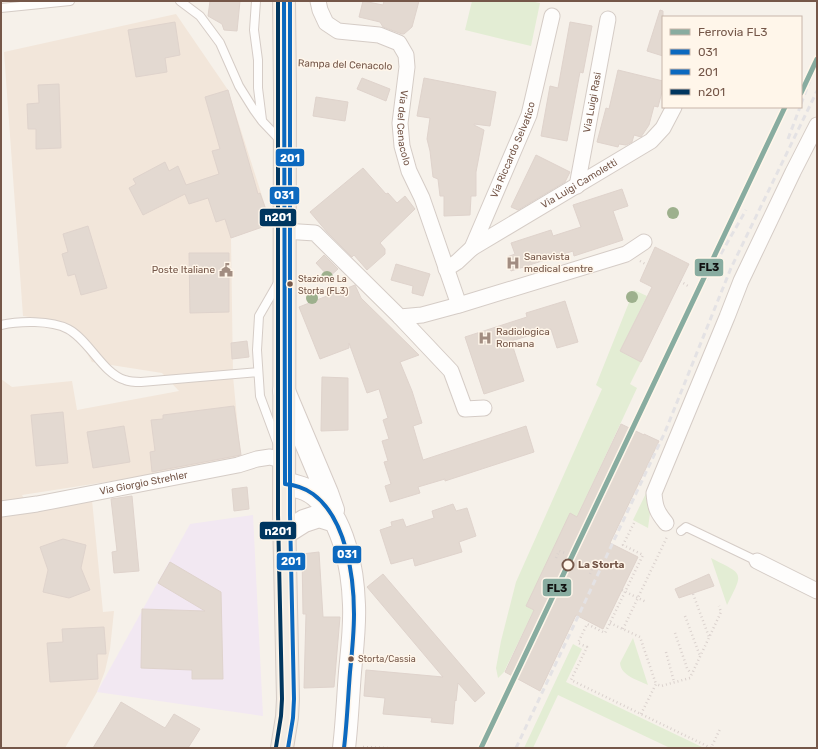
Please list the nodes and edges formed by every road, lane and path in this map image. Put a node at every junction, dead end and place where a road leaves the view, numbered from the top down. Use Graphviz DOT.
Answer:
graph roads {
  1 [pos="70,1"];
  2 [pos="180,1"];
  3 [pos="256,1"];
  4 [pos="284,1"];
  5 [pos="318,1"];
  6 [pos="1,8"];
  7 [pos="552,16"];
  8 [pos="608,19"];
  9 [pos="284,63"];
  10 [pos="407,67"];
  11 [pos="673,108"];
  12 [pos="262,121"];
  13 [pos="817,125"];
  14 [pos="284,144"];
  15 [pos="577,186"];
  16 [pos="284,231"];
  17 [pos="644,242"];
  18 [pos="472,248"];
  19 [pos="446,269"];
  20 [pos="284,270"];
  21 [pos="680,281"];
  22 [pos="688,286"];
  23 [pos="459,306"];
  24 [pos="400,317"];
  25 [pos="1,325"];
  26 [pos="258,372"];
  27 [pos="284,390"];
  28 [pos="484,408"];
  29 [pos="285,461"];
  30 [pos="317,470"];
  31 [pos="285,484"];
  32 [pos="1,509"];
  33 [pos="335,521"];
  34 [pos="634,523"];
  35 [pos="668,528"];
  36 [pos="681,531"];
  37 [pos="285,533"];
  38 [pos="565,553"];
  39 [pos="556,558"];
  40 [pos="757,561"];
  41 [pos="590,564"];
  42 [pos="590,574"];
  43 [pos="624,590"];
  44 [pos="817,591"];
  45 [pos="693,594"];
  46 [pos="638,598"];
  47 [pos="646,602"];
  48 [pos="719,606"];
  49 [pos="685,616"];
  50 [pos="610,623"];
  51 [pos="623,629"];
  52 [pos="675,633"];
  53 [pos="710,637"];
  54 [pos="666,652"];
  55 [pos="700,656"];
  56 [pos="691,675"];
  57 [pos="674,682"];
  58 [pos="656,684"];
  59 [pos="641,714"];
  60 [pos="720,729"];
  61 [pos="353,747"];
  62 [pos="282,748"];
  63 [pos="390,748"];
  1 -- 6 [label="lane"];
  2 -- 12 [label="lane"];
  3 -- 12 [label="lane"];
  4 -- 9 [label="main road"];
  5 -- 10 [label="street, Via del Cenacolo"];
  7 -- 18 [label="street, Via Riccardo Selvatico"];
  8 -- 15 [label="street, Via Luigi Rasi"];
  9 -- 10 [label="path, Rampa del Cenacolo"];
  9 -- 14 [label="main road"];
  10 -- 19 [label="street, Via del Cenacolo"];
  11 -- 15 [label="street, Via Luigi Camoletti"];
  12 -- 14 [label="lane"];
  13 -- 35 [label="street"];
  14 -- 16 [label="main road"];
  15 -- 18 [label="street, Via Luigi Camoletti"];
  16 -- 20 [label="main road"];
  16 -- 24 [label="street"];
  17 -- 23 [label="street"];
  18 -- 19 [label="street, Via Riccardo Selvatico"];
  19 -- 23 [label="street, Via del Cenacolo"];
  20 -- 26 [label="lane"];
  20 -- 27 [label="main road"];
  21 -- 22 [label="path"];
  23 -- 24 [label="street"];
  24 -- 28 [label="street"];
  25 -- 26 [label="lane"];
  26 -- 29 [label="lane"];
  27 -- 29 [label="main road"];
  27 -- 30 [label="main road"];
  29 -- 30 [label="main road"];
  29 -- 31 [label="main road"];
  29 -- 32 [label="street, Via Giorgio Strehler"];
  30 -- 33 [label="main road"];
  31 -- 33 [label="main road"];
  31 -- 37 [label="main road"];
  33 -- 37 [label="main road"];
  33 -- 61 [label="main road"];
  34 -- 43 [label="path"];
  35 -- 46 [label="path"];
  36 -- 40 [label="lane"];
  37 -- 62 [label="main road"];
  38 -- 39 [label="path"];
  40 -- 44 [label="street"];
  41 -- 42 [label="path"];
  43 -- 46 [label="path"];
  43 -- 50 [label="path"];
  45 -- 53 [label="path"];
  46 -- 47 [label="path"];
  46 -- 51 [label="path"];
  48 -- 53 [label="path"];
  49 -- 55 [label="path"];
  50 -- 51 [label="path"];
  50 -- 59 [label="path"];
  51 -- 58 [label="path"];
  52 -- 56 [label="path"];
  53 -- 55 [label="path"];
  54 -- 57 [label="path"];
  55 -- 56 [label="path"];
  56 -- 57 [label="path"];
  57 -- 58 [label="path"];
  58 -- 59 [label="path"];
  59 -- 60 [label="path"];
  61 -- 63 [label="path"];
}
